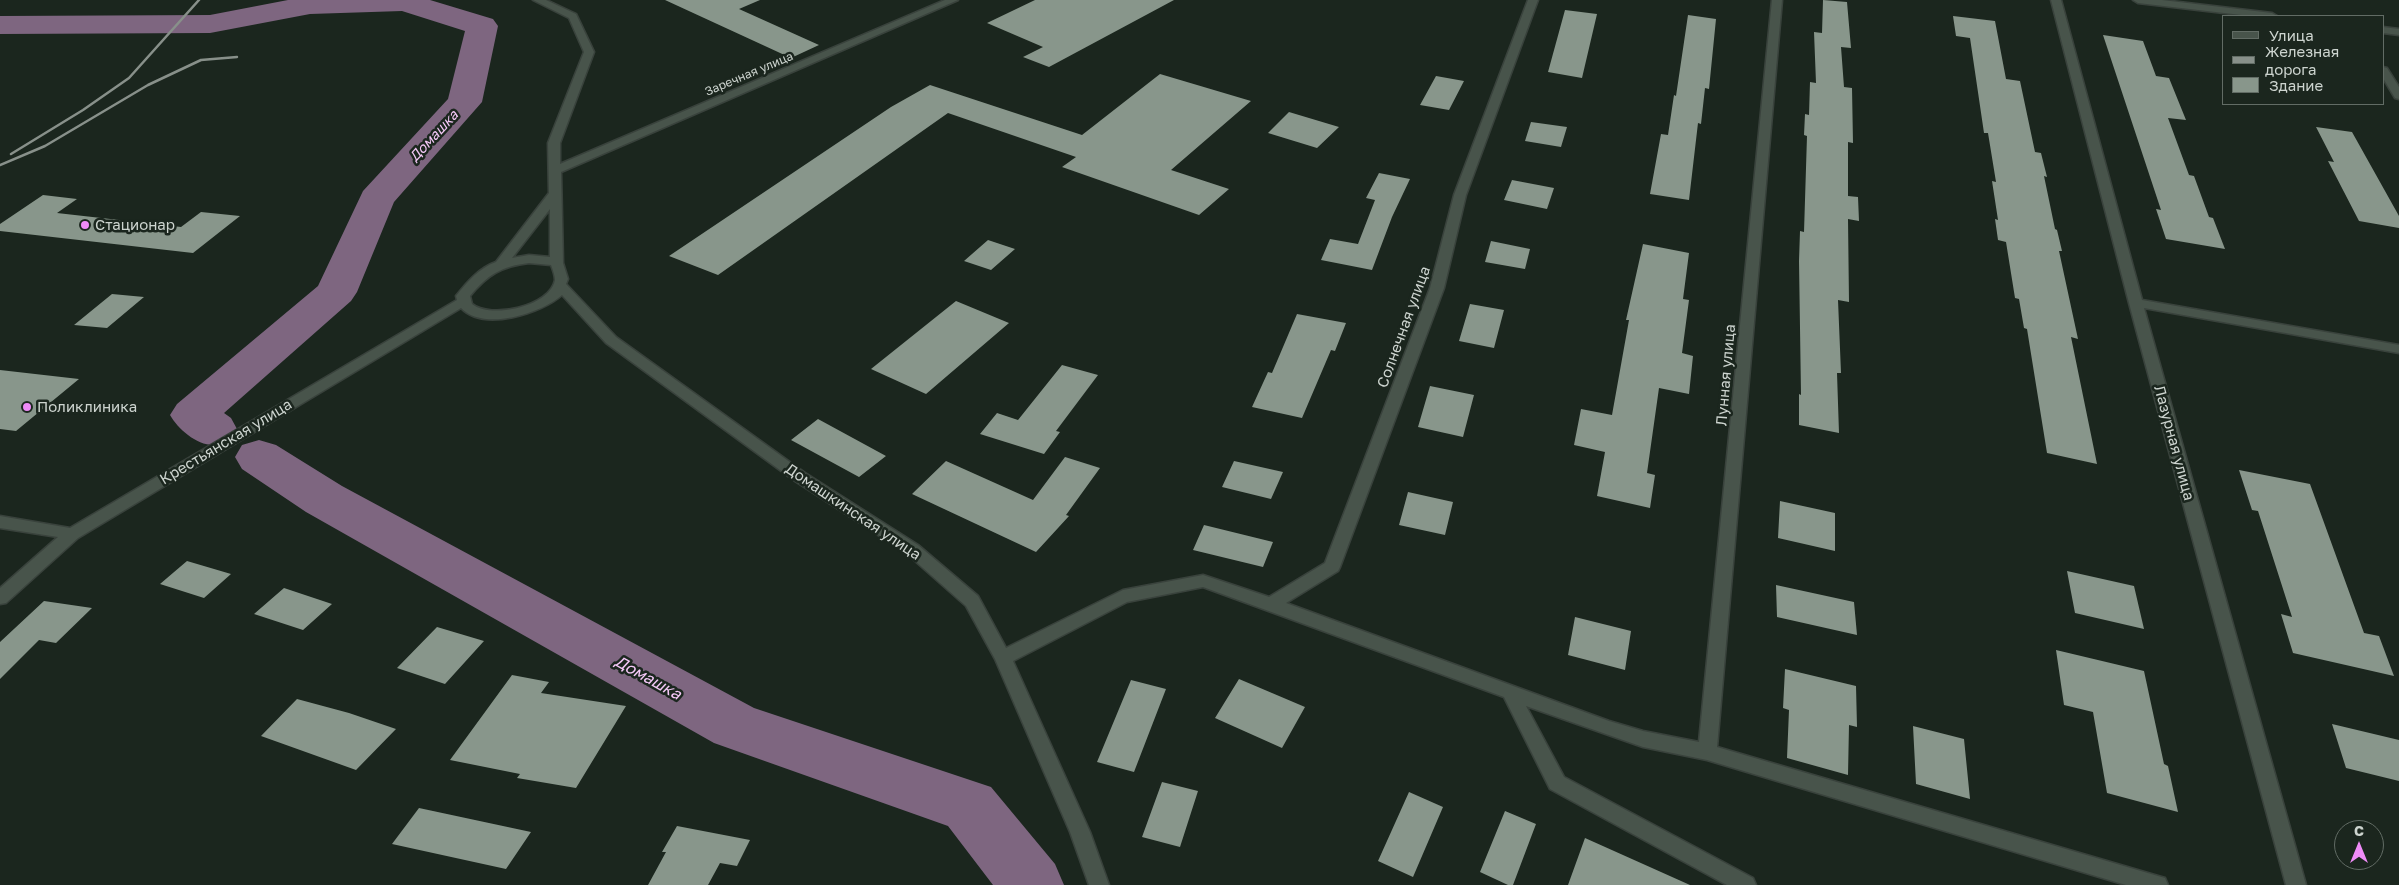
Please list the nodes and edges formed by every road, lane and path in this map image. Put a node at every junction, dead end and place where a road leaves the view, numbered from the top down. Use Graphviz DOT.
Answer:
graph roads {
  1 [pos="538,0"];
  2 [pos="952,0"];
  3 [pos="1534,0"];
  4 [pos="1777,0"];
  5 [pos="2056,0"];
  6 [pos="2138,0"];
  7 [pos="2264,15"];
  8 [pos="2384,30"];
  9 [pos="2399,32"];
  10 [pos="2384,72"];
  11 [pos="2399,96"];
  12 [pos="554,171"];
  13 [pos="555,194"];
  14 [pos="502,262"];
  15 [pos="556,263"];
  16 [pos="561,286"];
  17 [pos="464,301"];
  18 [pos="2136,303"];
  19 [pos="2399,349"];
  20 [pos="0,522"];
  21 [pos="72,534"];
  22 [pos="0,598"];
  23 [pos="1271,604"];
  24 [pos="1002,658"];
  25 [pos="1510,692"];
  26 [pos="1707,752"];
  27 [pos="1099,885"];
  28 [pos="1746,885"];
  29 [pos="2158,885"];
  30 [pos="2296,885"];
  1 -- 12 [label="street"];
  2 -- 12 [label="street, Заречная улица"];
  3 -- 23 [label="street, Солнечная улица"];
  4 -- 26 [label="street, Лунная улица"];
  5 -- 18 [label="street, Лазурная улица"];
  6 -- 7 [label="street"];
  8 -- 9 [label="street"];
  10 -- 11 [label="street"];
  12 -- 13 [label="street"];
  13 -- 14 [label="street"];
  13 -- 15 [label="street"];
  14 -- 15 [label="street"];
  14 -- 17 [label="street"];
  15 -- 16 [label="street"];
  16 -- 17 [label="street"];
  16 -- 24 [label="street, Домашкинская улица"];
  17 -- 21 [label="street, Крестьянская улица"];
  18 -- 19 [label="street"];
  18 -- 30 [label="street, Лазурная улица"];
  20 -- 21 [label="street"];
  21 -- 22 [label="street, Крестьянская улица"];
  23 -- 24 [label="street"];
  23 -- 25 [label="street"];
  24 -- 27 [label="street, Домашкинская улица"];
  25 -- 26 [label="street"];
  25 -- 28 [label="street"];
  26 -- 29 [label="street"];
}
